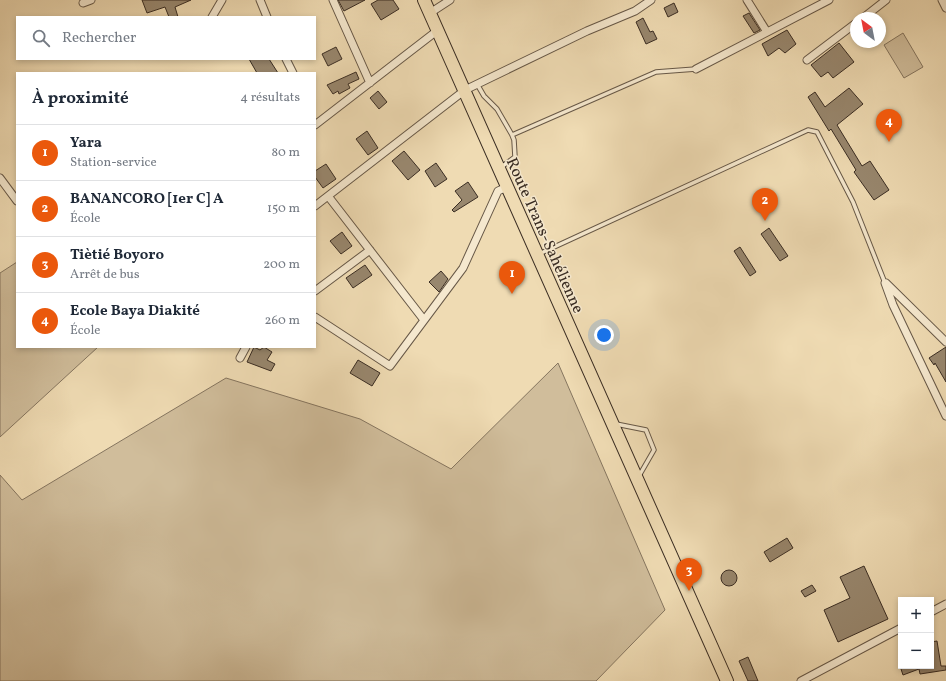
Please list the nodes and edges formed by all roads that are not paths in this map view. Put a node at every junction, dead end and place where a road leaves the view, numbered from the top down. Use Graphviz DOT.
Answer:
graph roads {
  1 [pos="91,0"];
  2 [pos="222,0"];
  3 [pos="260,0"];
  4 [pos="333,0"];
  5 [pos="424,0"];
  6 [pos="450,0"];
  7 [pos="651,0"];
  8 [pos="747,0"];
  9 [pos="829,0"];
  10 [pos="886,0"];
  11 [pos="83,3"];
  12 [pos="430,12"];
  13 [pos="871,12"];
  14 [pos="213,16"];
  15 [pos="267,16"];
  16 [pos="850,28"];
  17 [pos="438,30"];
  18 [pos="767,32"];
  19 [pos="286,60"];
  20 [pos="807,60"];
  21 [pos="696,69"];
  22 [pos="292,72"];
  23 [pos="370,83"];
  24 [pos="477,84"];
  25 [pos="464,90"];
  26 [pos="316,123"];
  27 [pos="512,135"];
  28 [pos="499,168"];
  29 [pos="0,178"];
  30 [pos="507,187"];
  31 [pos="328,196"];
  32 [pos="16,200"];
  33 [pos="316,205"];
  34 [pos="370,250"];
  35 [pos="538,254"];
  36 [pos="885,282"];
  37 [pos="316,290"];
  38 [pos="316,319"];
  39 [pos="424,320"];
  40 [pos="946,342"];
  41 [pos="245,348"];
  42 [pos="240,358"];
  43 [pos="946,416"];
  44 [pos="613,424"];
  45 [pos="638,479"];
  46 [pos="946,604"];
  47 [pos="934,610"];
  48 [pos="898,630"];
  49 [pos="727,681"];
  50 [pos="801,681"];
  1 -- 11 [label="street"];
  2 -- 14 [label="street"];
  3 -- 15 [label="street"];
  4 -- 23 [label="street"];
  5 -- 12 [label="highway, Route Trans-Sahélienne"];
  6 -- 12 [label="street"];
  7 -- 24 [label="street"];
  8 -- 18 [label="street"];
  9 -- 18 [label="street"];
  10 -- 13 [label="street"];
  12 -- 17 [label="highway, Route Trans-Sahélienne"];
  16 -- 20 [label="street"];
  17 -- 23 [label="street"];
  17 -- 25 [label="highway, Route Trans-Sahélienne"];
  18 -- 21 [label="street"];
  19 -- 22 [label="street"];
  21 -- 27 [label="lane"];
  23 -- 26 [label="street"];
  24 -- 25 [label="street"];
  24 -- 27 [label="lane"];
  25 -- 28 [label="highway, Route Trans-Sahélienne"];
  25 -- 31 [label="street"];
  27 -- 28 [label="lane"];
  28 -- 30 [label="highway, Route Trans-Sahélienne"];
  29 -- 32 [label="street"];
  30 -- 35 [label="highway, Route Trans-Sahélienne"];
  30 -- 39 [label="street"];
  31 -- 33 [label="street"];
  31 -- 34 [label="street"];
  34 -- 37 [label="street"];
  34 -- 39 [label="street"];
  35 -- 36 [label="lane"];
  35 -- 44 [label="highway, Route Trans-Sahélienne"];
  36 -- 40 [label="street"];
  36 -- 43 [label="street"];
  38 -- 39 [label="street"];
  41 -- 42 [label="street"];
  44 -- 45 [label="highway, Route Trans-Sahélienne"];
  44 -- 45 [label="lane"];
  45 -- 49 [label="highway, Route Trans-Sahélienne"];
  46 -- 47 [label="street"];
  48 -- 50 [label="street"];
}
